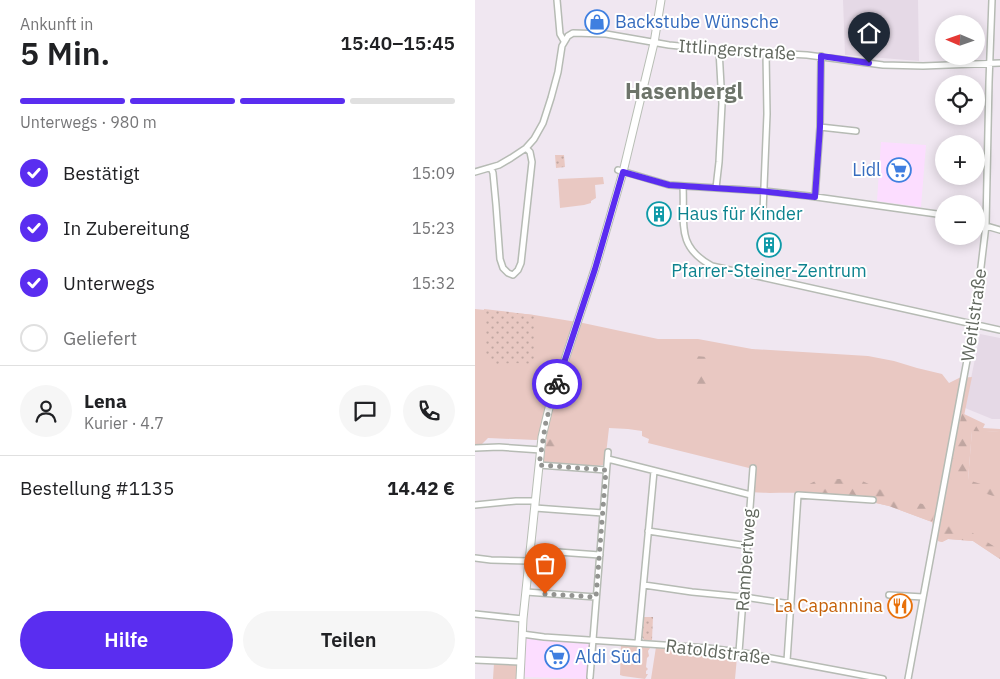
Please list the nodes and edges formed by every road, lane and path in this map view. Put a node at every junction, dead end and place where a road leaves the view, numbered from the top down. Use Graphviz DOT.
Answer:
graph roads {
  1 [pos="557,0"];
  2 [pos="661,0"];
  3 [pos="992,0"];
  4 [pos="564,41"];
  5 [pos="654,43"];
  6 [pos="719,50"];
  7 [pos="766,52"];
  8 [pos="821,56"];
  9 [pos="989,63"];
  10 [pos="1000,63"];
  11 [pos="820,127"];
  12 [pos="856,131"];
  13 [pos="526,148"];
  14 [pos="491,168"];
  15 [pos="620,171"];
  16 [pos="475,172"];
  17 [pos="669,185"];
  18 [pos="683,187"];
  19 [pos="716,188"];
  20 [pos="764,192"];
  21 [pos="815,197"];
  22 [pos="684,199"];
  23 [pos="763,211"];
  24 [pos="935,214"];
  25 [pos="987,225"];
  26 [pos="1000,230"];
  27 [pos="974,324"];
  28 [pos="1000,330"];
  29 [pos="475,448"];
  30 [pos="541,450"];
  31 [pos="608,452"];
  32 [pos="607,459"];
  33 [pos="539,465"];
  34 [pos="753,468"];
  35 [pos="606,470"];
  36 [pos="653,472"];
  37 [pos="751,495"];
  38 [pos="873,500"];
  39 [pos="535,504"];
  40 [pos="475,506"];
  41 [pos="603,513"];
  42 [pos="649,531"];
  43 [pos="748,546"];
  44 [pos="530,550"];
  45 [pos="600,555"];
  46 [pos="475,558"];
  47 [pos="529,561"];
  48 [pos="644,585"];
  49 [pos="526,592"];
  50 [pos="889,595"];
  51 [pos="596,597"];
  52 [pos="744,597"];
  53 [pos="923,597"];
  54 [pos="791,604"];
  55 [pos="475,614"];
  56 [pos="523,619"];
  57 [pos="522,634"];
  58 [pos="593,640"];
  59 [pos="638,642"];
  60 [pos="739,652"];
  61 [pos="475,660"];
  62 [pos="787,661"];
  63 [pos="520,662"];
  64 [pos="590,677"];
  65 [pos="520,679"];
  66 [pos="883,679"];
  67 [pos="908,679"];
  1 -- 4 [label="street"];
  2 -- 5 [label="main road"];
  3 -- 9 [label="street, Weitlstraße"];
  4 -- 5 [label="street, Ittlingerstraße"];
  4 -- 13 [label="street"];
  5 -- 6 [label="street, Ittlingerstraße"];
  5 -- 15 [label="main road"];
  6 -- 7 [label="street, Ittlingerstraße"];
  6 -- 19 [label="street"];
  7 -- 8 [label="street, Ittlingerstraße"];
  7 -- 20 [label="street"];
  8 -- 9 [label="street, Ittlingerstraße"];
  8 -- 11 [label="street"];
  9 -- 10 [label="street, Ittlingerstraße"];
  9 -- 25 [label="street, Weitlstraße"];
  11 -- 12 [label="street"];
  11 -- 21 [label="street"];
  13 -- 14 [label="street"];
  13 -- 14 [label="street"];
  14 -- 16 [label="street"];
  15 -- 17 [label="street"];
  15 -- 30 [label="main road"];
  17 -- 18 [label="street"];
  17 -- 22 [label="street"];
  18 -- 19 [label="street"];
  18 -- 22 [label="street"];
  19 -- 20 [label="street"];
  20 -- 21 [label="street"];
  20 -- 23 [label="street"];
  21 -- 24 [label="street"];
  22 -- 27 [label="street"];
  25 -- 26 [label="street"];
  25 -- 27 [label="street, Weitlstraße"];
  27 -- 28 [label="street"];
  27 -- 53 [label="street, Weitlstraße"];
  29 -- 30 [label="street"];
  30 -- 33 [label="main road"];
  31 -- 32 [label="street"];
  32 -- 35 [label="street"];
  32 -- 36 [label="street"];
  33 -- 35 [label="street"];
  33 -- 39 [label="main road"];
  34 -- 37 [label="street, Rambertweg"];
  35 -- 41 [label="street"];
  36 -- 37 [label="street"];
  36 -- 42 [label="street"];
  37 -- 43 [label="street, Rambertweg"];
  38 -- 54 [label="street"];
  39 -- 40 [label="street"];
  39 -- 41 [label="street"];
  39 -- 44 [label="main road"];
  41 -- 45 [label="street"];
  42 -- 43 [label="street"];
  42 -- 48 [label="street"];
  43 -- 52 [label="street, Rambertweg"];
  44 -- 45 [label="street"];
  44 -- 47 [label="main road"];
  45 -- 51 [label="street"];
  46 -- 47 [label="street"];
  47 -- 49 [label="main road"];
  48 -- 52 [label="street"];
  48 -- 59 [label="street"];
  49 -- 51 [label="street"];
  49 -- 56 [label="main road"];
  50 -- 53 [label="street"];
  51 -- 58 [label="street"];
  52 -- 54 [label="street"];
  52 -- 60 [label="street, Rambertweg"];
  53 -- 67 [label="street, Weitlstraße"];
  54 -- 62 [label="street"];
  55 -- 56 [label="street"];
  56 -- 57 [label="main road"];
  57 -- 58 [label="street, Ratoldstraße"];
  57 -- 63 [label="main road"];
  58 -- 59 [label="street, Ratoldstraße"];
  58 -- 64 [label="street"];
  59 -- 60 [label="street, Ratoldstraße"];
  60 -- 62 [label="street, Ratoldstraße"];
  61 -- 63 [label="street"];
  62 -- 66 [label="street, Ratoldstraße"];
  63 -- 65 [label="main road"];
}
